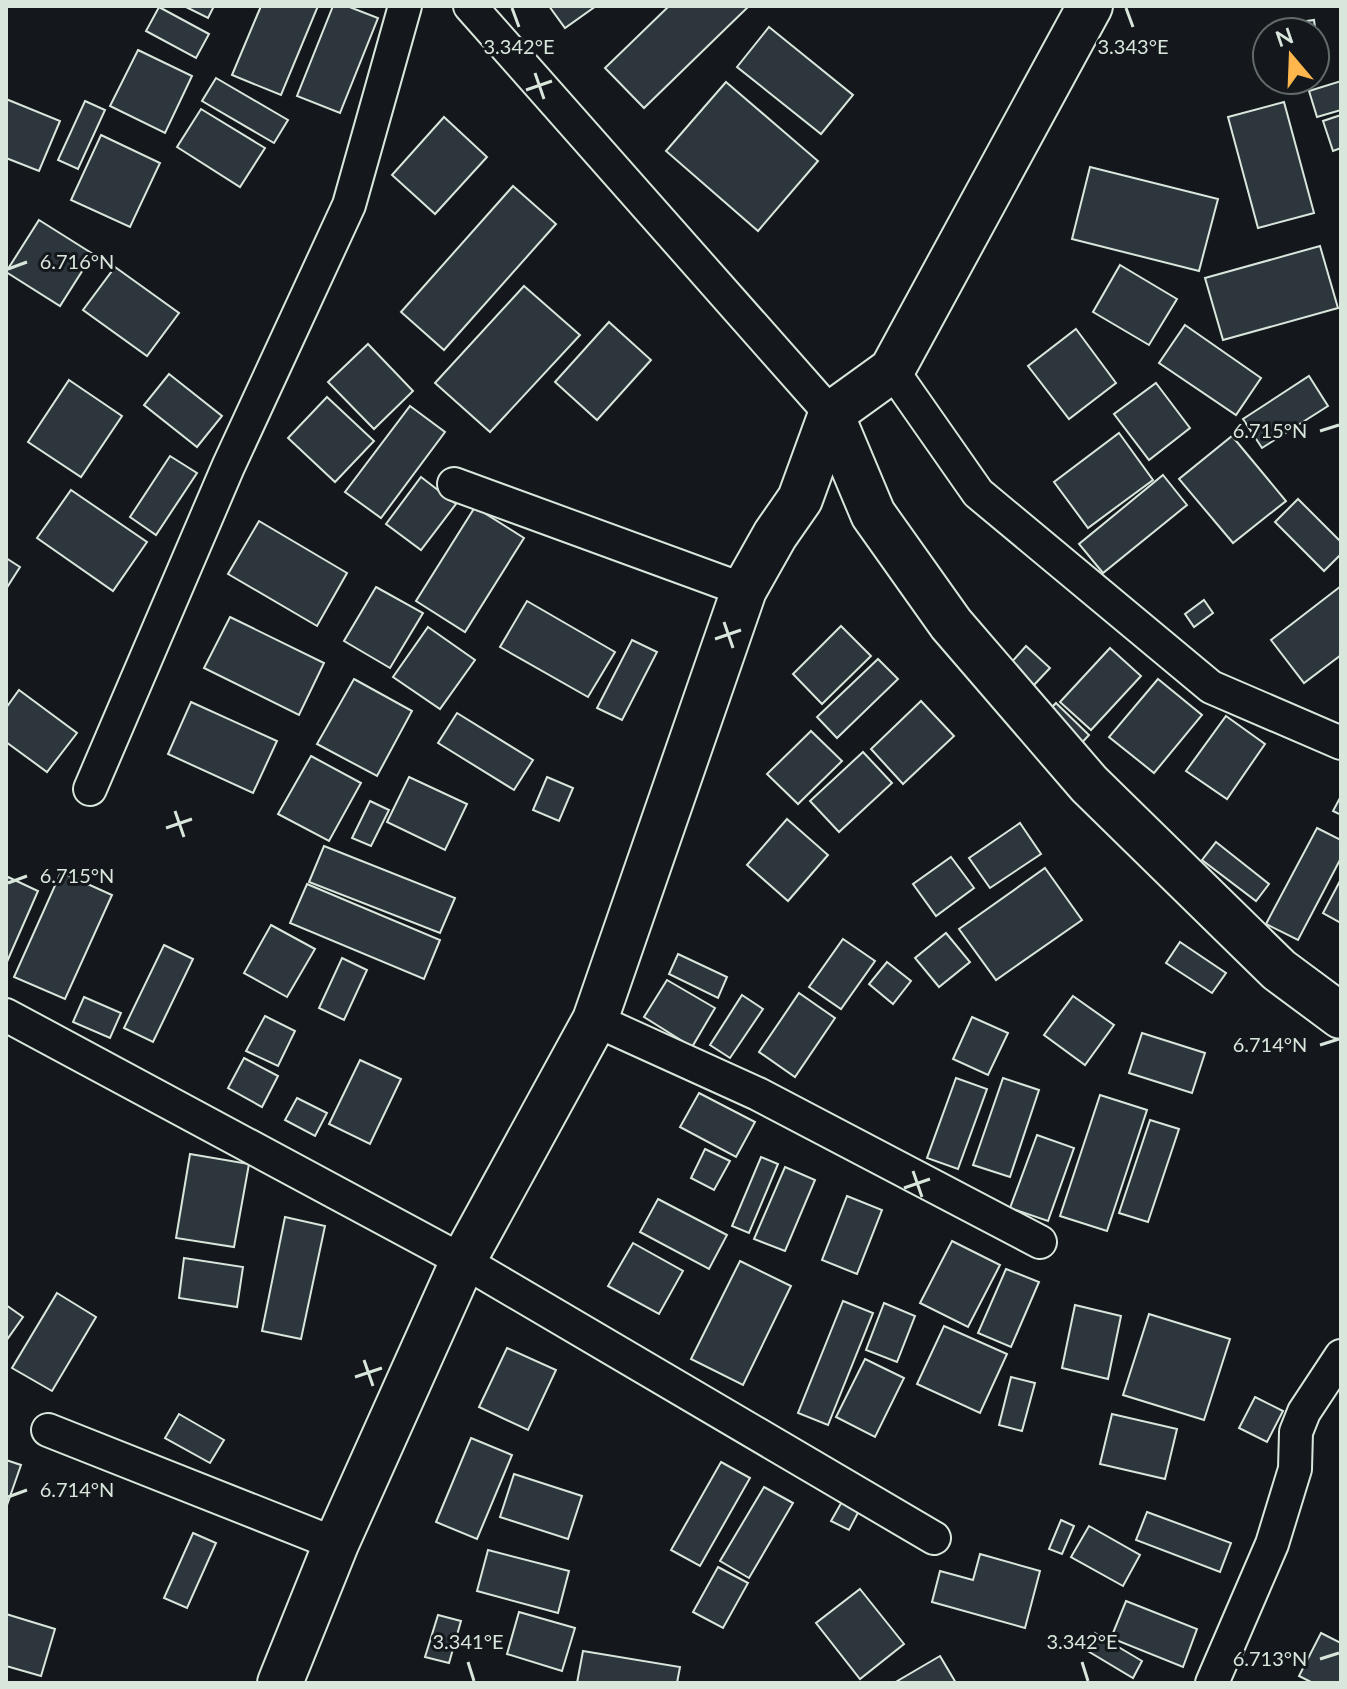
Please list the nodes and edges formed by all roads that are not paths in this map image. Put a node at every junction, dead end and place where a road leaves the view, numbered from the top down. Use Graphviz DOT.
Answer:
graph roads {
  1 [pos="405,6"];
  2 [pos="470,6"];
  3 [pos="1090,6"];
  4 [pos="892,370"];
  5 [pos="831,414"];
  6 [pos="454,484"];
  7 [pos="744,590"];
  8 [pos="1341,743"];
  9 [pos="90,789"];
  10 [pos="6,1015"];
  11 [pos="1341,1016"];
  12 [pos="595,1020"];
  13 [pos="1040,1242"];
  14 [pos="463,1261"];
  15 [pos="1341,1356"];
  16 [pos="48,1430"];
  17 [pos="934,1538"];
  18 [pos="336,1544"];
  19 [pos="280,1683"];
  20 [pos="1212,1683"];
  1 -- 9 [label="street"];
  2 -- 5 [label="street"];
  3 -- 4 [label="street"];
  4 -- 5 [label="street"];
  4 -- 8 [label="street"];
  5 -- 7 [label="street"];
  5 -- 11 [label="street"];
  6 -- 7 [label="street"];
  7 -- 12 [label="street"];
  10 -- 14 [label="street"];
  12 -- 13 [label="street"];
  12 -- 14 [label="street"];
  14 -- 17 [label="street"];
  14 -- 18 [label="street"];
  15 -- 20 [label="street"];
  16 -- 18 [label="street"];
  18 -- 19 [label="street"];
}
